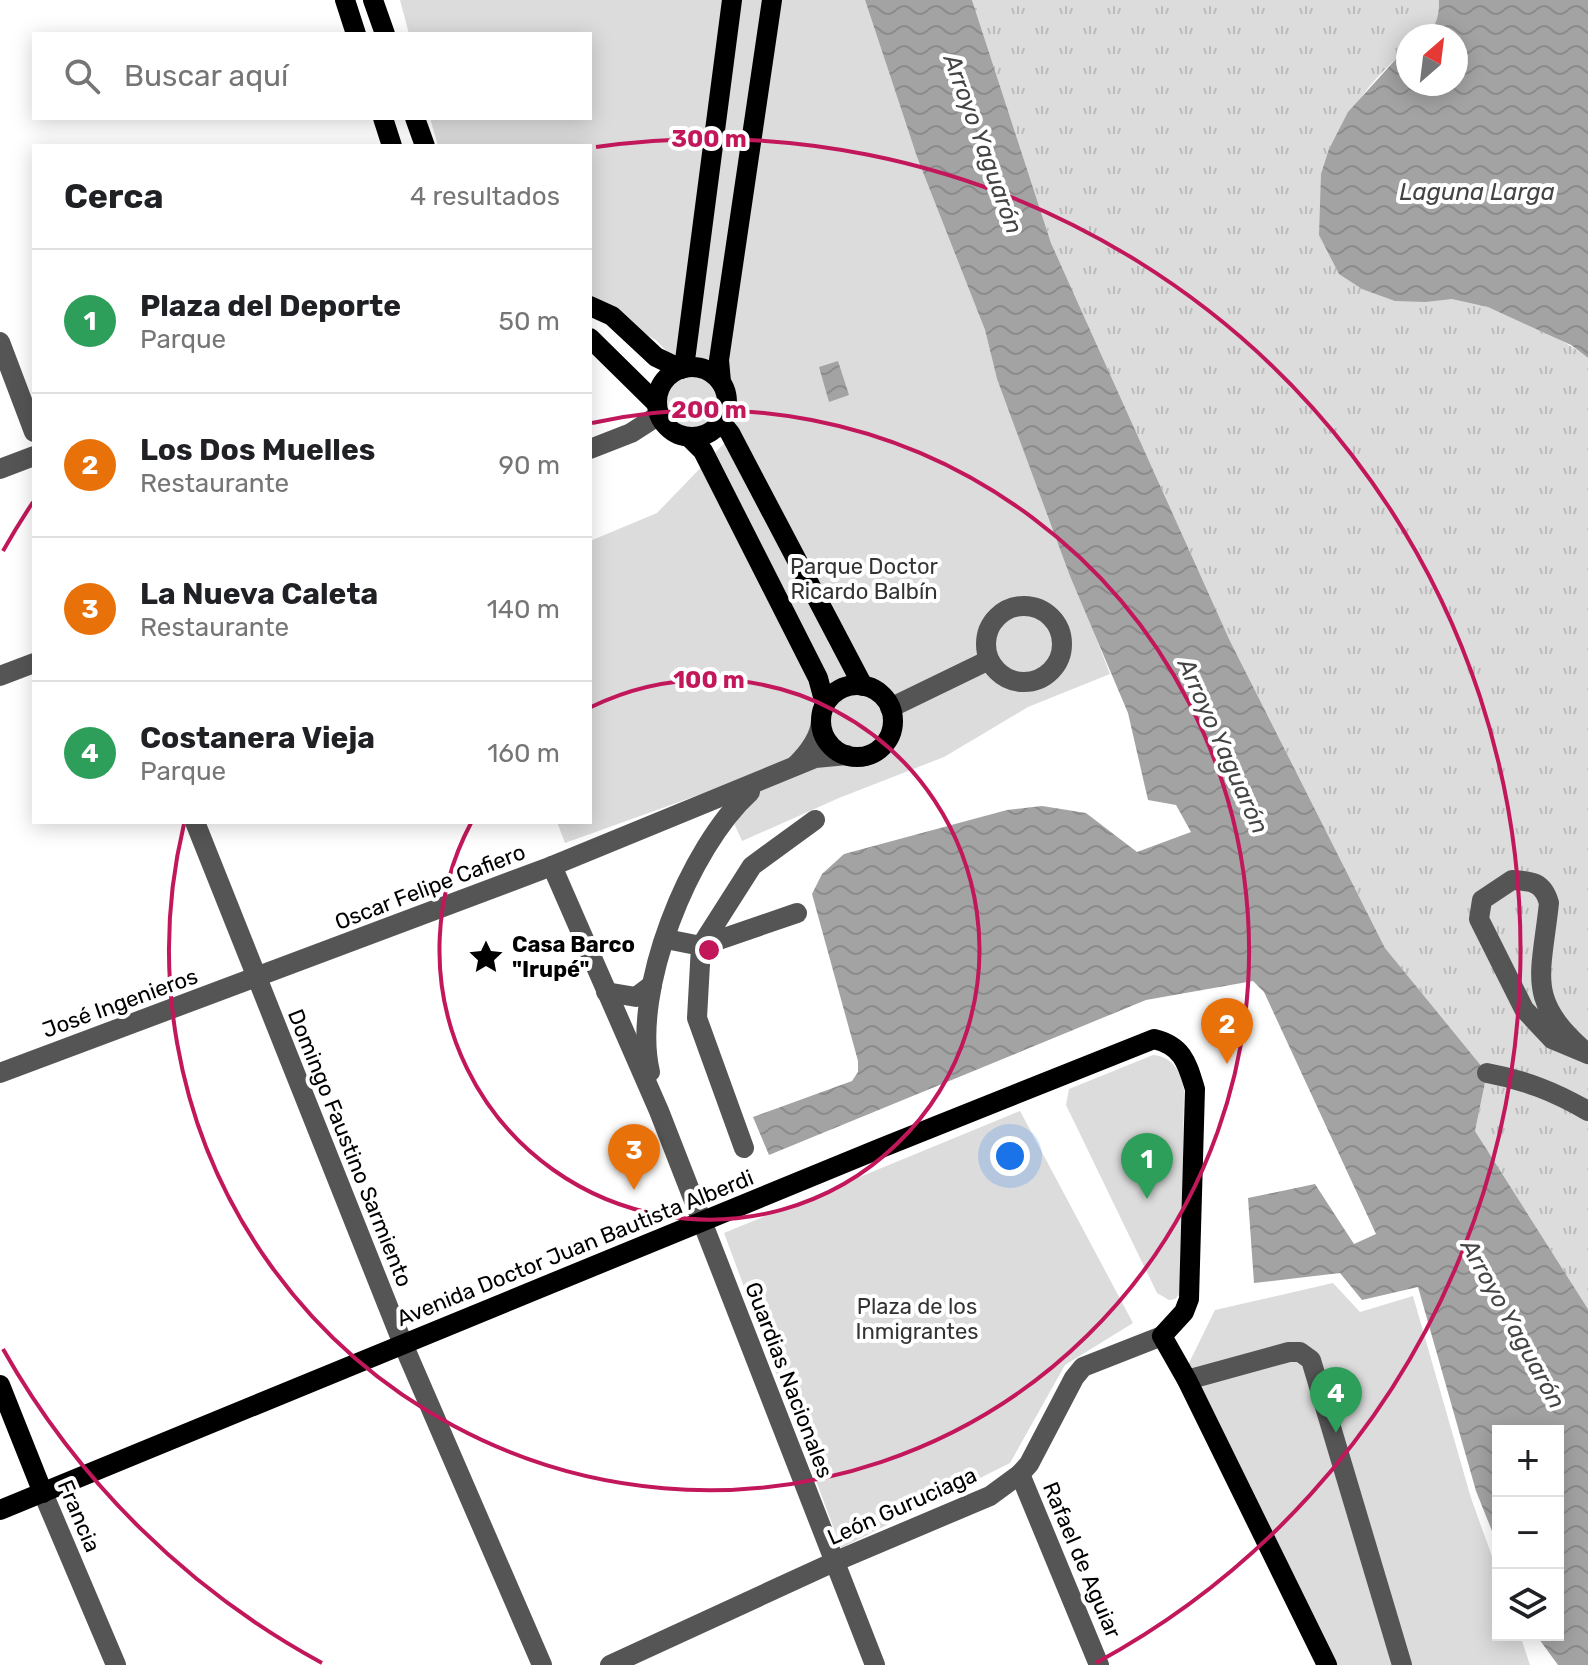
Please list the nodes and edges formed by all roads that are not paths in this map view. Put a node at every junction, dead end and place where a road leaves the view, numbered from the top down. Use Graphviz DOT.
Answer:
graph roads {
  1 [pos="345,0"];
  2 [pos="373,0"];
  3 [pos="732,0"];
  4 [pos="772,0"];
  5 [pos="355,32"];
  6 [pos="384,32"];
  7 [pos="384,120"];
  8 [pos="416,120"];
  9 [pos="391,144"];
  10 [pos="424,144"];
  11 [pos="592,307"];
  12 [pos="592,340"];
  13 [pos="0,342"];
  14 [pos="682,368"];
  15 [pos="721,382"];
  16 [pos="658,409"];
  17 [pos="721,422"];
  18 [pos="32,427"];
  19 [pos="690,438"];
  20 [pos="592,448"];
  21 [pos="32,457"];
  22 [pos="0,469"];
  23 [pos="989,660"];
  24 [pos="32,664"];
  25 [pos="0,676"];
  26 [pos="863,686"];
  27 [pos="890,708"];
  28 [pos="823,712"];
  29 [pos="847,755"];
  30 [pos="796,765"];
  31 [pos="760,783"];
  32 [pos="815,820"];
  33 [pos="196,824"];
  34 [pos="552,866"];
  35 [pos="797,913"];
  36 [pos="666,939"];
  37 [pos="701,946"];
  38 [pos="257,978"];
  39 [pos="652,985"];
  40 [pos="606,992"];
  41 [pos="1588,1054"];
  42 [pos="0,1073"];
  43 [pos="1487,1073"];
  44 [pos="659,1111"];
  45 [pos="1588,1111"];
  46 [pos="744,1148"];
  47 [pos="703,1222"];
  48 [pos="1162,1336"];
  49 [pos="403,1344"];
  50 [pos="1187,1380"];
  51 [pos="0,1385"];
  52 [pos="1020,1474"];
  53 [pos="43,1493"];
  54 [pos="0,1510"];
  55 [pos="834,1562"];
  56 [pos="116,1665"];
  57 [pos="542,1665"];
  58 [pos="610,1665"];
  59 [pos="875,1665"];
  60 [pos="1099,1665"];
  61 [pos="1327,1665"];
  62 [pos="1402,1665"];
  1 -- 5 [label="main road"];
  2 -- 6 [label="main road"];
  3 -- 14 [label="main road"];
  4 -- 15 [label="main road"];
  7 -- 9 [label="main road"];
  8 -- 10 [label="main road"];
  11 -- 14 [label="main road"];
  12 -- 16 [label="main road"];
  13 -- 18 [label="street"];
  14 -- 15 [label="main road"];
  14 -- 16 [label="main road"];
  15 -- 17 [label="main road"];
  16 -- 19 [label="main road"];
  16 -- 20 [label="street"];
  17 -- 19 [label="main road"];
  17 -- 26 [label="main road"];
  19 -- 28 [label="main road"];
  21 -- 22 [label="street"];
  23 -- 27 [label="street"];
  24 -- 25 [label="street"];
  26 -- 27 [label="main road"];
  26 -- 28 [label="main road"];
  27 -- 29 [label="main road"];
  28 -- 29 [label="main road"];
  28 -- 30 [label="street, Oscar Felipe Cafiero"];
  29 -- 30 [label="street, Oscar Felipe Cafiero"];
  30 -- 31 [label="street, Oscar Felipe Cafiero"];
  31 -- 34 [label="street, Oscar Felipe Cafiero"];
  31 -- 36 [label="street, Guardias Nacionales"];
  32 -- 37 [label="street"];
  33 -- 38 [label="street, Domingo Faustino Sarmiento"];
  34 -- 38 [label="street, Oscar Felipe Cafiero"];
  34 -- 40 [label="street, Guardias Nacionales"];
  35 -- 37 [label="street"];
  36 -- 37 [label="street"];
  36 -- 39 [label="street, Guardias Nacionales"];
  37 -- 46 [label="street"];
  38 -- 42 [label="street, José Ingenieros"];
  38 -- 49 [label="street, Domingo Faustino Sarmiento"];
  39 -- 40 [label="street"];
  39 -- 44 [label="street, Guardias Nacionales"];
  40 -- 44 [label="street, Guardias Nacionales"];
  41 -- 41 [label="street"];
  43 -- 45 [label="street"];
  44 -- 47 [label="street, Guardias Nacionales"];
  47 -- 48 [label="main road, Avenida Doctor Juan Bautista Alberdi"];
  47 -- 49 [label="main road, Avenida Doctor Juan Bautista Alberdi"];
  47 -- 55 [label="street, Guardias Nacionales"];
  48 -- 50 [label="main road"];
  48 -- 52 [label="street, León Guruciaga"];
  49 -- 53 [label="main road, Avenida Doctor Juan Bautista Alberdi"];
  49 -- 57 [label="street, Domingo Faustino Sarmiento"];
  50 -- 61 [label="main road"];
  50 -- 62 [label="street"];
  51 -- 53 [label="main road, Francia"];
  52 -- 55 [label="street, León Guruciaga"];
  52 -- 60 [label="street, Rafael de Aguiar"];
  53 -- 54 [label="main road, Avenida Doctor Juan Bautista Alberdi"];
  53 -- 56 [label="street, Francia"];
  55 -- 58 [label="street, León Guruciaga"];
  55 -- 59 [label="street, Guardias Nacionales"];
}
